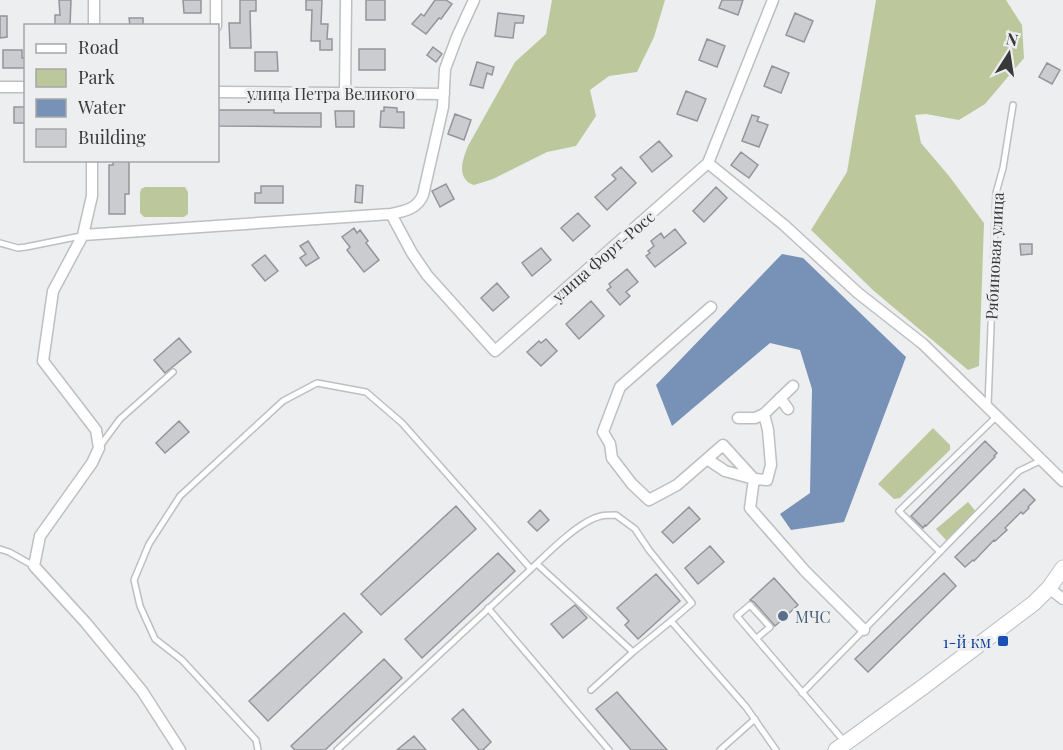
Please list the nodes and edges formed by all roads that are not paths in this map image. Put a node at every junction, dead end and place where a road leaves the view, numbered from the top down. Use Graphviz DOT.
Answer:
graph roads {
  1 [pos="94,0"];
  2 [pos="216,0"];
  3 [pos="346,0"];
  4 [pos="474,0"];
  5 [pos="773,0"];
  6 [pos="94,24"];
  7 [pos="216,24"];
  8 [pos="0,87"];
  9 [pos="24,87"];
  10 [pos="219,92"];
  11 [pos="345,94"];
  12 [pos="444,94"];
  13 [pos="1012,105"];
  14 [pos="92,162"];
  15 [pos="708,163"];
  16 [pos="391,214"];
  17 [pos="83,236"];
  18 [pos="0,243"];
  19 [pos="711,307"];
  20 [pos="173,372"];
  21 [pos="788,397"];
  22 [pos="988,408"];
  23 [pos="764,414"];
  24 [pos="997,416"];
  25 [pos="738,418"];
  26 [pos="99,448"];
  27 [pos="707,459"];
  28 [pos="1042,460"];
  29 [pos="754,479"];
  30 [pos="1063,481"];
  31 [pos="0,549"];
  32 [pos="940,552"];
  33 [pos="537,564"];
  34 [pos="34,566"];
  35 [pos="1063,568"];
  36 [pos="531,569"];
  37 [pos="1049,588"];
  38 [pos="1063,599"];
  39 [pos="488,608"];
  40 [pos="671,621"];
  41 [pos="864,630"];
  42 [pos="757,638"];
  43 [pos="633,652"];
  44 [pos="591,690"];
  45 [pos="802,693"];
  46 [pos="755,719"];
  47 [pos="840,746"];
  48 [pos="180,750"];
  49 [pos="258,750"];
  50 [pos="337,750"];
  51 [pos="609,750"];
  52 [pos="720,750"];
  53 [pos="776,750"];
  1 -- 6 [label="street"];
  2 -- 7 [label="street"];
  3 -- 11 [label="street"];
  4 -- 12 [label="street"];
  5 -- 15 [label="street, улица Форт-Росс"];
  8 -- 9 [label="street"];
  10 -- 11 [label="street, улица Петра Великого"];
  11 -- 12 [label="street, улица Петра Великого"];
  12 -- 16 [label="street"];
  13 -- 22 [label="lane, Рябиновая улица"];
  14 -- 17 [label="street"];
  15 -- 16 [label="street, улица Форт-Росс"];
  15 -- 22 [label="street"];
  16 -- 17 [label="street"];
  17 -- 18 [label="lane"];
  17 -- 26 [label="street"];
  19 -- 27 [label="street"];
  20 -- 26 [label="lane"];
  21 -- 23 [label="street"];
  22 -- 24 [label="street"];
  23 -- 25 [label="street"];
  23 -- 29 [label="street"];
  24 -- 28 [label="street"];
  24 -- 32 [label="lane"];
  26 -- 34 [label="street"];
  27 -- 29 [label="street"];
  27 -- 29 [label="street"];
  28 -- 30 [label="street"];
  28 -- 32 [label="lane"];
  29 -- 41 [label="street"];
  31 -- 34 [label="lane"];
  32 -- 41 [label="lane"];
  33 -- 36 [label="lane"];
  33 -- 40 [label="lane"];
  33 -- 43 [label="lane"];
  34 -- 48 [label="street"];
  35 -- 37 [label="main road"];
  36 -- 39 [label="lane"];
  36 -- 49 [label="lane"];
  37 -- 38 [label="street"];
  37 -- 47 [label="main road"];
  39 -- 50 [label="lane"];
  39 -- 51 [label="lane"];
  40 -- 43 [label="lane"];
  40 -- 46 [label="lane"];
  41 -- 45 [label="lane"];
  42 -- 42 [label="lane"];
  42 -- 45 [label="lane"];
  43 -- 44 [label="lane"];
  45 -- 47 [label="lane"];
  46 -- 52 [label="lane"];
  46 -- 53 [label="lane"];
}
